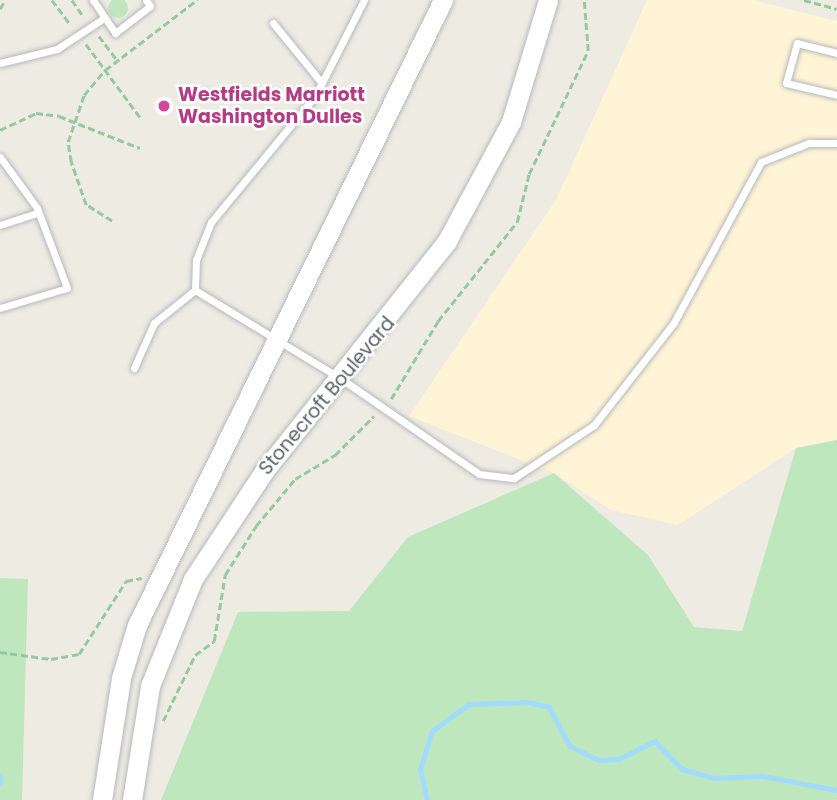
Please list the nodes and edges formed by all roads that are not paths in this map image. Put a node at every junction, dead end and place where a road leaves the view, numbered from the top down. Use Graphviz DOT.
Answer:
graph roads {
  1 [pos="93,0"];
  2 [pos="146,0"];
  3 [pos="364,0"];
  4 [pos="443,0"];
  5 [pos="548,1"];
  6 [pos="104,18"];
  7 [pos="273,23"];
  8 [pos="837,53"];
  9 [pos="0,63"];
  10 [pos="322,83"];
  11 [pos="837,95"];
  12 [pos="837,143"];
  13 [pos="0,157"];
  14 [pos="38,213"];
  15 [pos="0,225"];
  16 [pos="195,290"];
  17 [pos="0,308"];
  18 [pos="276,339"];
  19 [pos="134,368"];
  20 [pos="340,378"];
  21 [pos="102,800"];
  22 [pos="132,800"];
  1 -- 6 [label="lane"];
  2 -- 6 [label="lane"];
  3 -- 10 [label="lane"];
  4 -- 18 [label="main road"];
  5 -- 20 [label="main road, Stonecroft Boulevard"];
  6 -- 9 [label="lane"];
  7 -- 10 [label="lane"];
  8 -- 11 [label="lane"];
  10 -- 16 [label="lane"];
  12 -- 20 [label="lane"];
  13 -- 14 [label="lane"];
  14 -- 15 [label="lane"];
  14 -- 17 [label="lane"];
  16 -- 18 [label="lane"];
  16 -- 19 [label="lane"];
  18 -- 20 [label="lane"];
  18 -- 21 [label="main road"];
  20 -- 22 [label="main road, Stonecroft Boulevard"];
}
